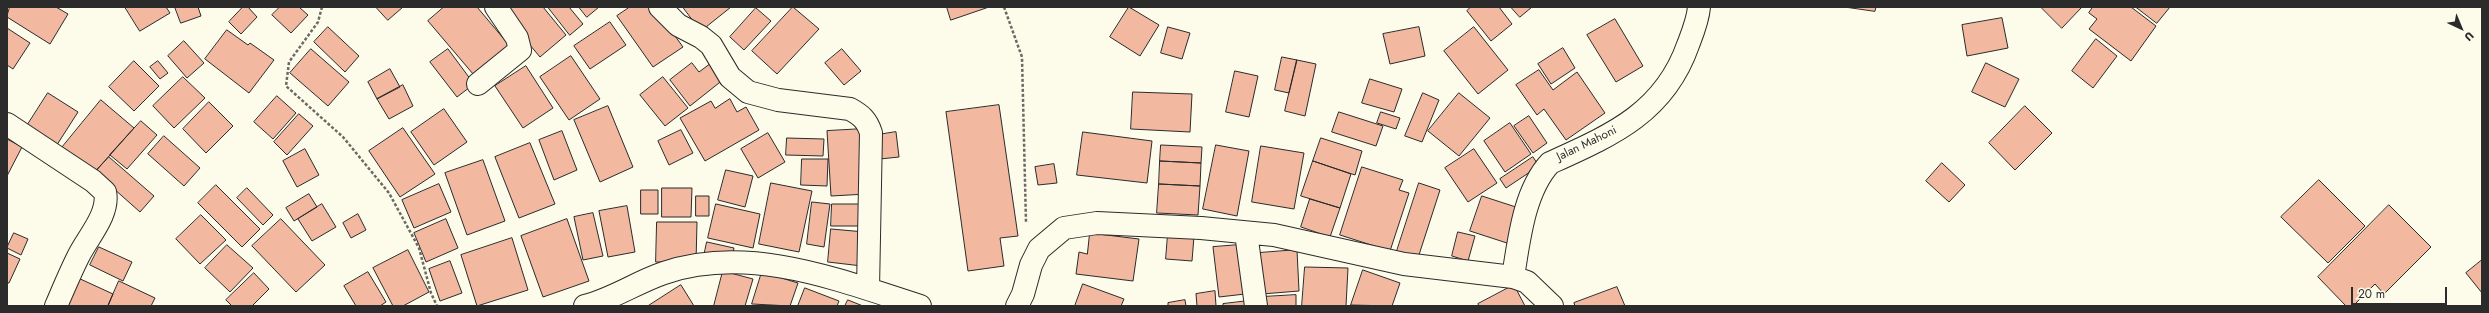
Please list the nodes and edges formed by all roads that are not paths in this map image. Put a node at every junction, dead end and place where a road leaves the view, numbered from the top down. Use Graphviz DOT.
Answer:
graph roads {
  1 [pos="496,7"];
  2 [pos="660,7"];
  3 [pos="1699,12"];
  4 [pos="478,84"];
  5 [pos="7,124"];
  6 [pos="1246,233"];
  7 [pos="1512,277"];
  8 [pos="868,289"];
  9 [pos="56,306"];
  10 [pos="586,306"];
  11 [pos="920,306"];
  12 [pos="1016,306"];
  13 [pos="1256,306"];
  14 [pos="1552,306"];
  1 -- 4 [label="street"];
  2 -- 8 [label="street"];
  3 -- 7 [label="street, Jalan Mahoni"];
  5 -- 9 [label="street"];
  6 -- 7 [label="street"];
  6 -- 12 [label="street"];
  6 -- 13 [label="street"];
  7 -- 14 [label="street"];
  8 -- 10 [label="street"];
  8 -- 11 [label="street"];
}
